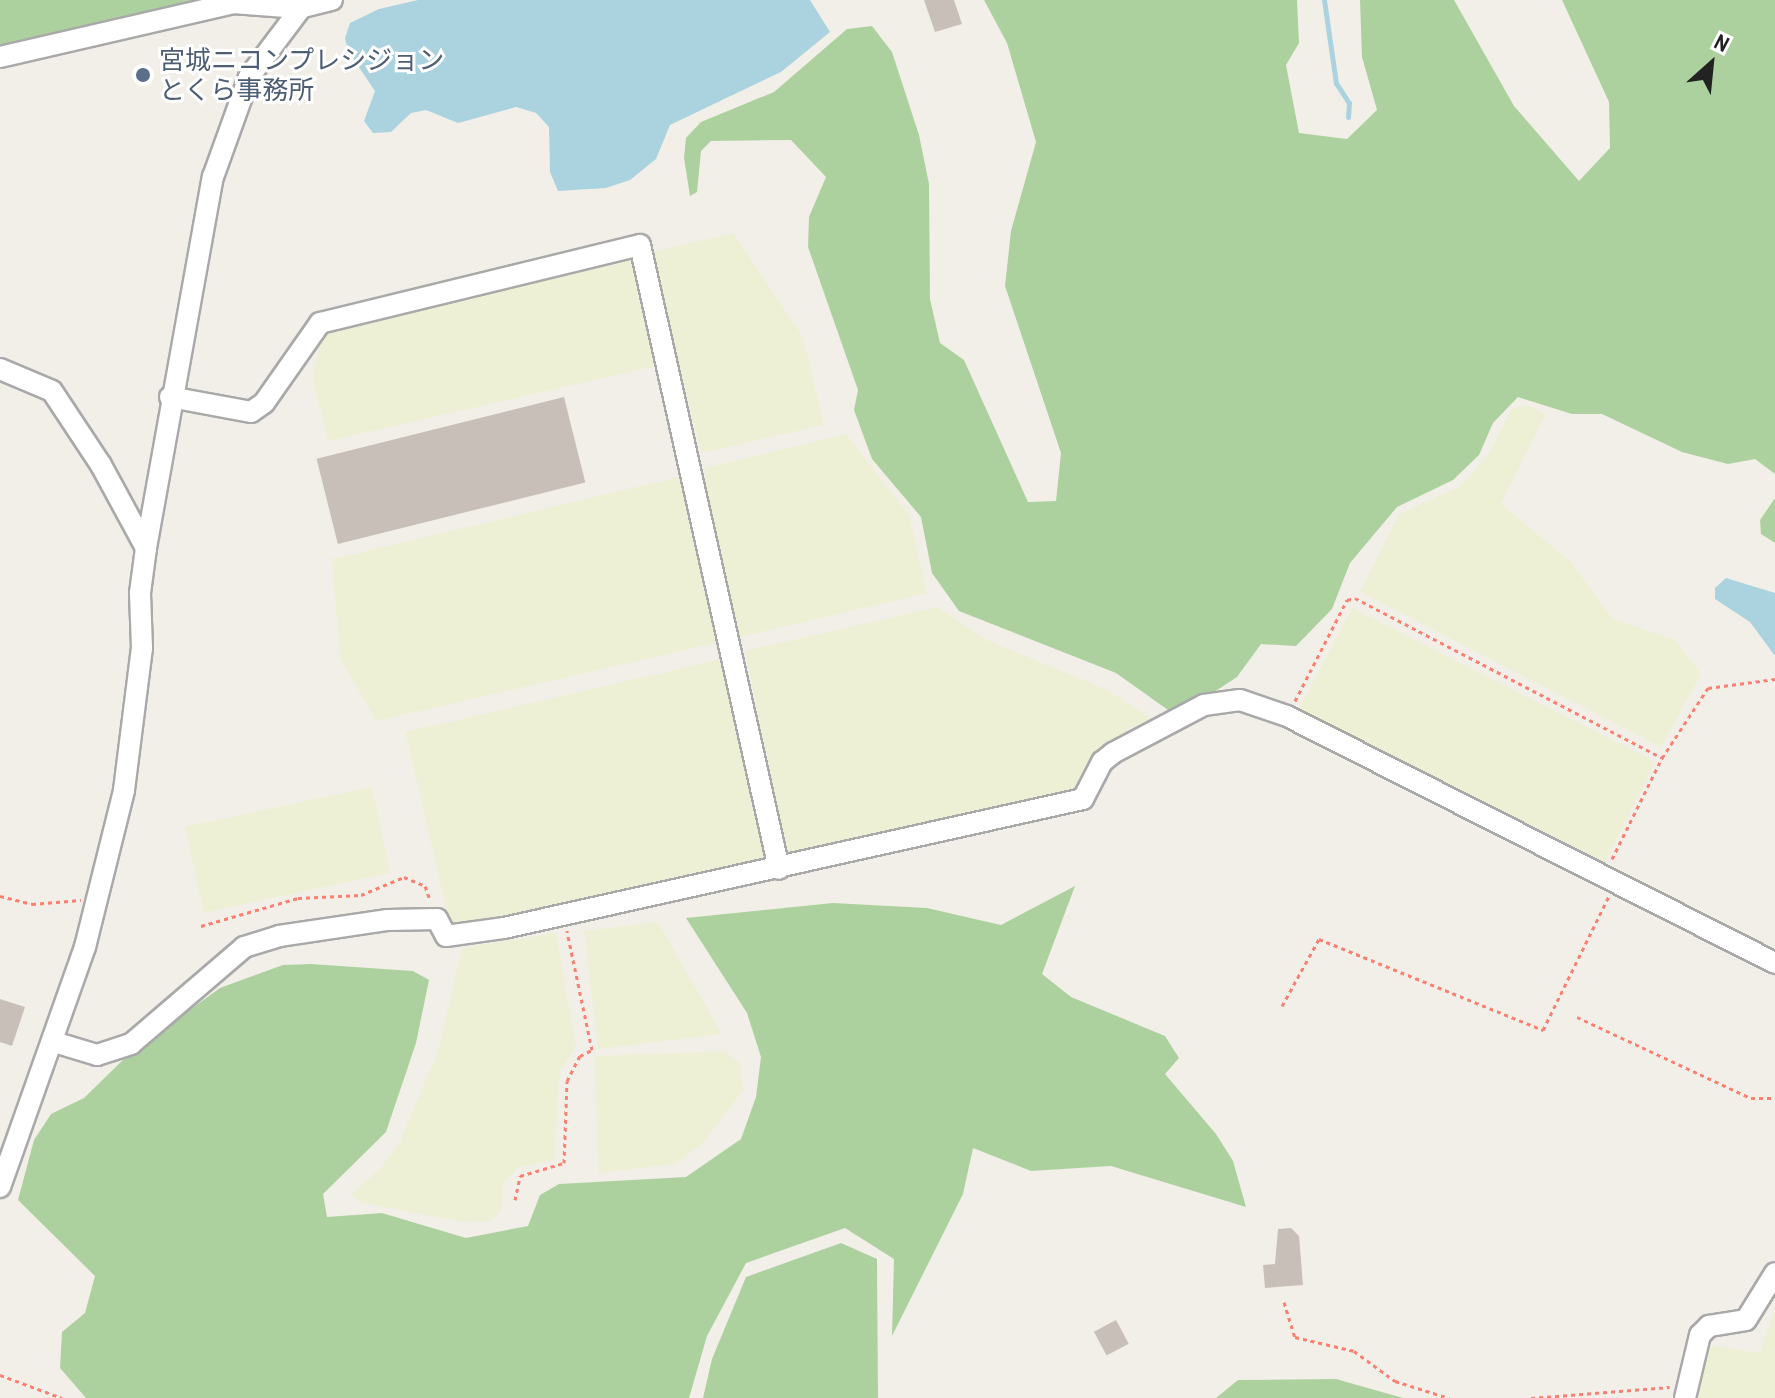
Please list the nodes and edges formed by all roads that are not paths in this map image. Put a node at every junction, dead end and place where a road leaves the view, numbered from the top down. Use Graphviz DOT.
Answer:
graph roads {
  1 [pos="332,0"];
  2 [pos="303,4"];
  3 [pos="0,57"];
  4 [pos="0,369"];
  5 [pos="170,397"];
  6 [pos="146,548"];
  7 [pos="779,869"];
  8 [pos="1775,963"];
  9 [pos="54,1042"];
  10 [pos="6,1152"];
  11 [pos="0,1187"];
  12 [pos="1775,1273"];
  13 [pos="1686,1392"];
  1 -- 2 [label="street"];
  2 -- 3 [label="street"];
  2 -- 5 [label="street"];
  4 -- 6 [label="street"];
  5 -- 6 [label="street"];
  5 -- 7 [label="street"];
  6 -- 9 [label="street"];
  7 -- 8 [label="street"];
  7 -- 9 [label="street"];
  9 -- 10 [label="street"];
  10 -- 11 [label="street"];
  12 -- 13 [label="street"];
}
